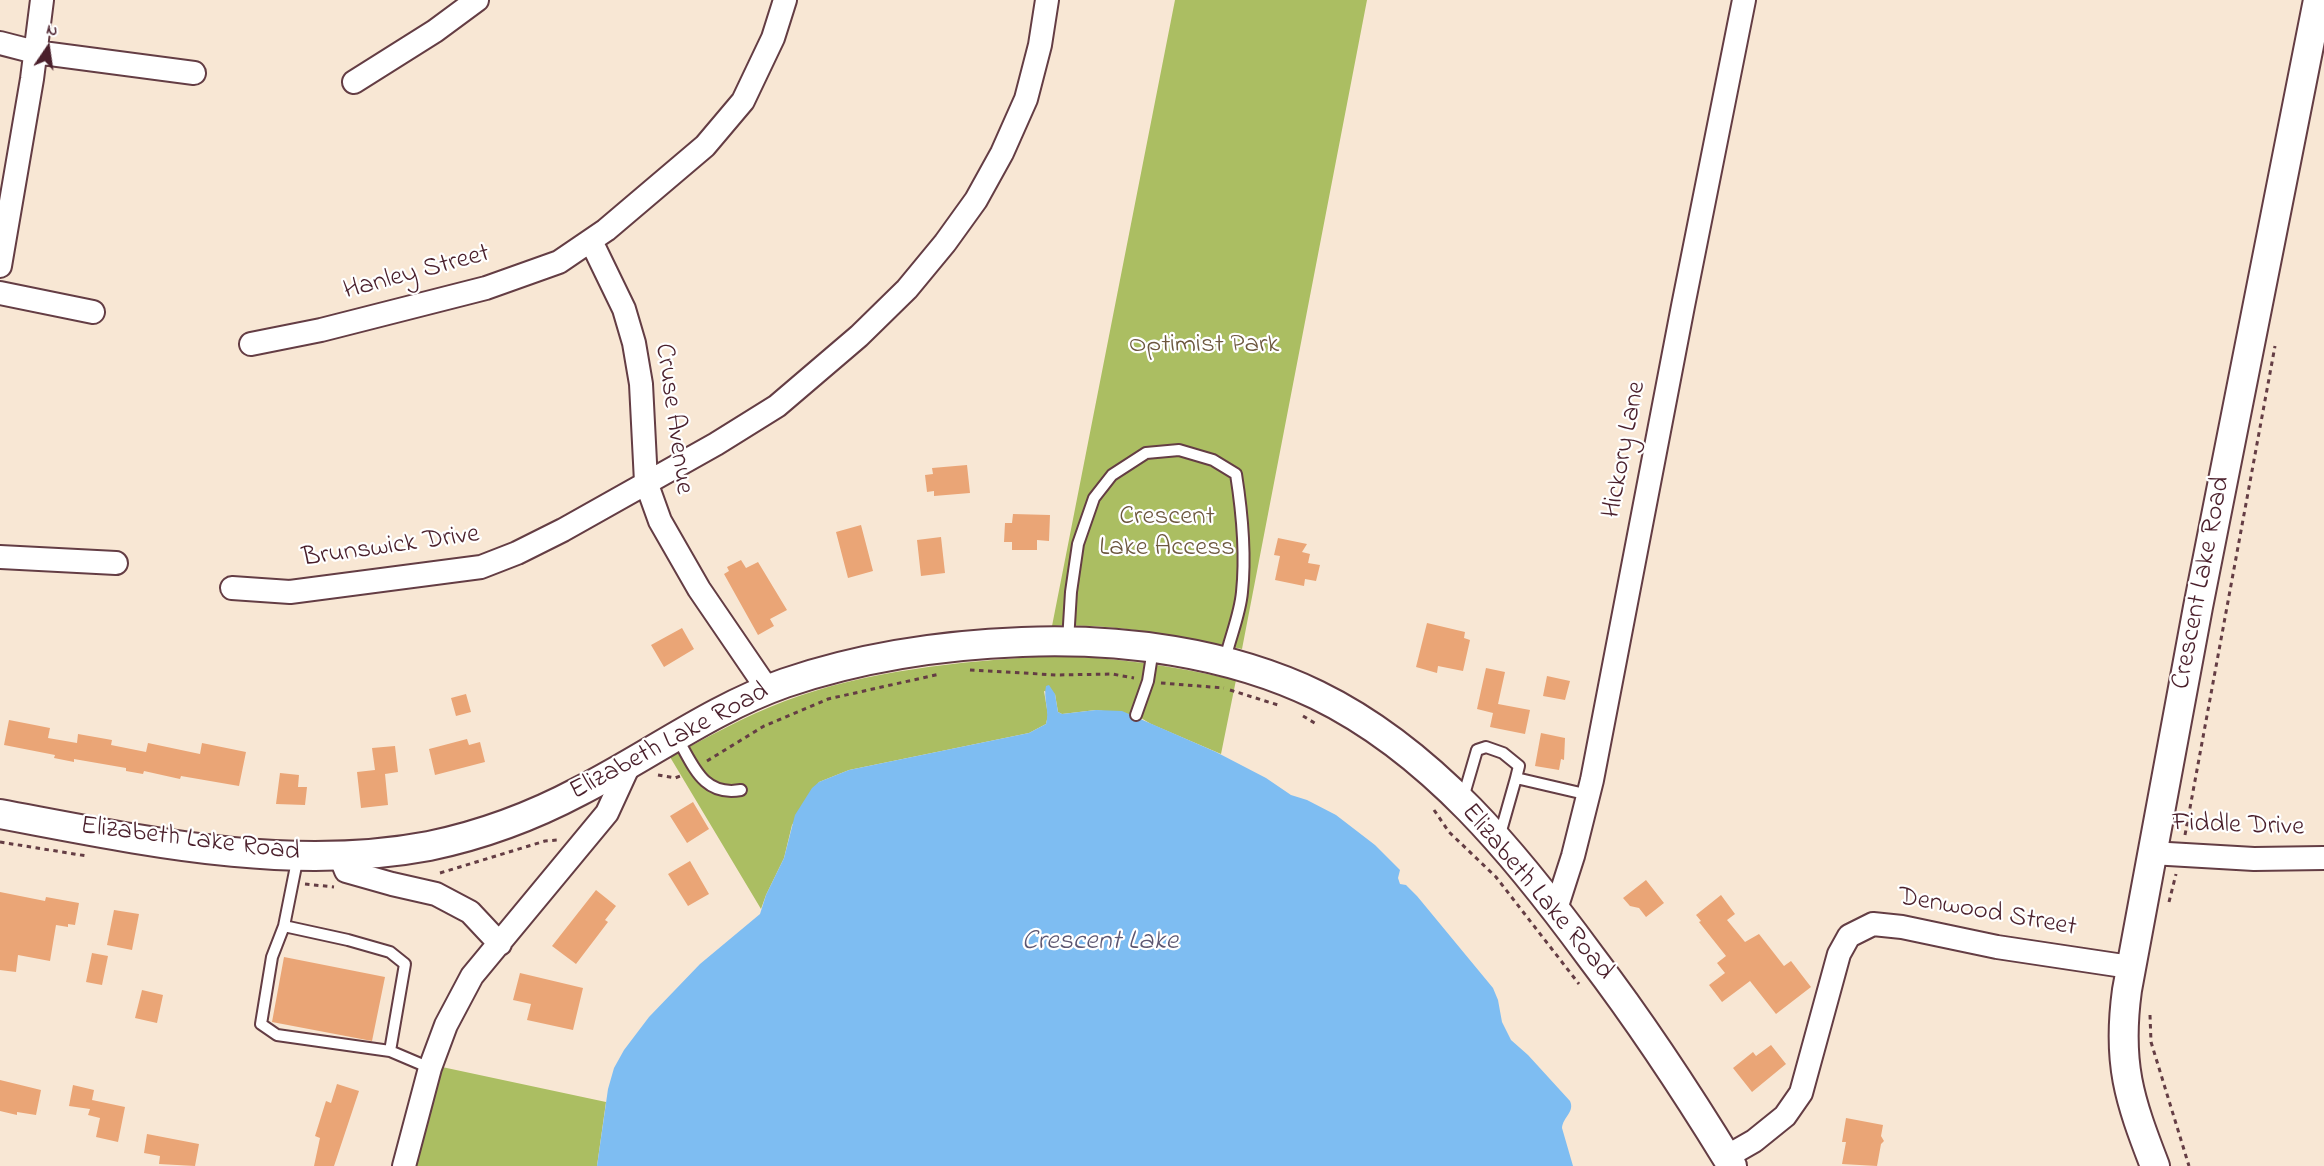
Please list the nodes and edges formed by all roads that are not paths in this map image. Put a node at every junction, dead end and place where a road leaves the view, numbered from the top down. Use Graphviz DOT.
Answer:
graph roads {
  1 [pos="42,0"];
  2 [pos="477,0"];
  3 [pos="784,0"];
  4 [pos="1047,0"];
  5 [pos="1744,0"];
  6 [pos="2318,0"];
  7 [pos="0,43"];
  8 [pos="35,52"];
  9 [pos="194,73"];
  10 [pos="354,82"];
  11 [pos="591,241"];
  12 [pos="0,266"];
  13 [pos="0,293"];
  14 [pos="93,312"];
  15 [pos="251,344"];
  16 [pos="646,482"];
  17 [pos="0,557"];
  18 [pos="116,564"];
  19 [pos="232,588"];
  20 [pos="1068,641"];
  21 [pos="1153,648"];
  22 [pos="1224,663"];
  23 [pos="768,690"];
  24 [pos="1136,715"];
  25 [pos="676,736"];
  26 [pos="643,769"];
  27 [pos="1516,778"];
  28 [pos="741,790"];
  29 [pos="1588,795"];
  30 [pos="1462,803"];
  31 [pos="0,814"];
  32 [pos="1498,841"];
  33 [pos="2151,853"];
  34 [pos="298,856"];
  35 [pos="340,856"];
  36 [pos="2324,858"];
  37 [pos="1556,909"];
  38 [pos="284,926"];
  39 [pos="500,944"];
  40 [pos="2130,968"];
  41 [pos="390,1051"];
  42 [pos="430,1068"];
  43 [pos="1729,1162"];
  44 [pos="404,1166"];
  45 [pos="2155,1166"];
  1 -- 8 [label="street"];
  2 -- 10 [label="street"];
  3 -- 11 [label="street, Hanley Street"];
  4 -- 16 [label="street, Brunswick Drive"];
  5 -- 29 [label="street, Hickory Lane"];
  6 -- 33 [label="street, Crescent Lake Road"];
  7 -- 8 [label="street"];
  8 -- 9 [label="street"];
  8 -- 12 [label="street"];
  11 -- 15 [label="street, Hanley Street"];
  11 -- 16 [label="street, Cruse Avenue"];
  13 -- 14 [label="street"];
  16 -- 19 [label="street, Brunswick Drive"];
  16 -- 23 [label="street, Cruse Avenue"];
  17 -- 18 [label="street"];
  20 -- 21 [label="street, Elizabeth Lake Road"];
  20 -- 22 [label="lane"];
  20 -- 23 [label="street, Elizabeth Lake Road"];
  21 -- 22 [label="street, Elizabeth Lake Road"];
  21 -- 24 [label="lane"];
  22 -- 30 [label="street, Elizabeth Lake Road"];
  23 -- 25 [label="street, Elizabeth Lake Road"];
  25 -- 26 [label="street, Elizabeth Lake Road"];
  25 -- 28 [label="lane"];
  26 -- 35 [label="street, Elizabeth Lake Road"];
  26 -- 39 [label="street"];
  27 -- 29 [label="lane"];
  27 -- 30 [label="lane"];
  27 -- 32 [label="lane"];
  29 -- 37 [label="street, Hickory Lane"];
  30 -- 32 [label="street, Elizabeth Lake Road"];
  31 -- 34 [label="street, Elizabeth Lake Road"];
  32 -- 37 [label="street, Elizabeth Lake Road"];
  33 -- 36 [label="street, Fiddle Drive"];
  33 -- 40 [label="street, Crescent Lake Road"];
  34 -- 35 [label="street, Elizabeth Lake Road"];
  34 -- 38 [label="lane"];
  35 -- 39 [label="street"];
  37 -- 43 [label="street, Elizabeth Lake Road"];
  38 -- 41 [label="lane"];
  38 -- 41 [label="lane"];
  39 -- 42 [label="street"];
  40 -- 43 [label="street, Denwood Street"];
  40 -- 45 [label="street, Crescent Lake Road"];
  41 -- 42 [label="lane"];
  42 -- 44 [label="street"];
}
